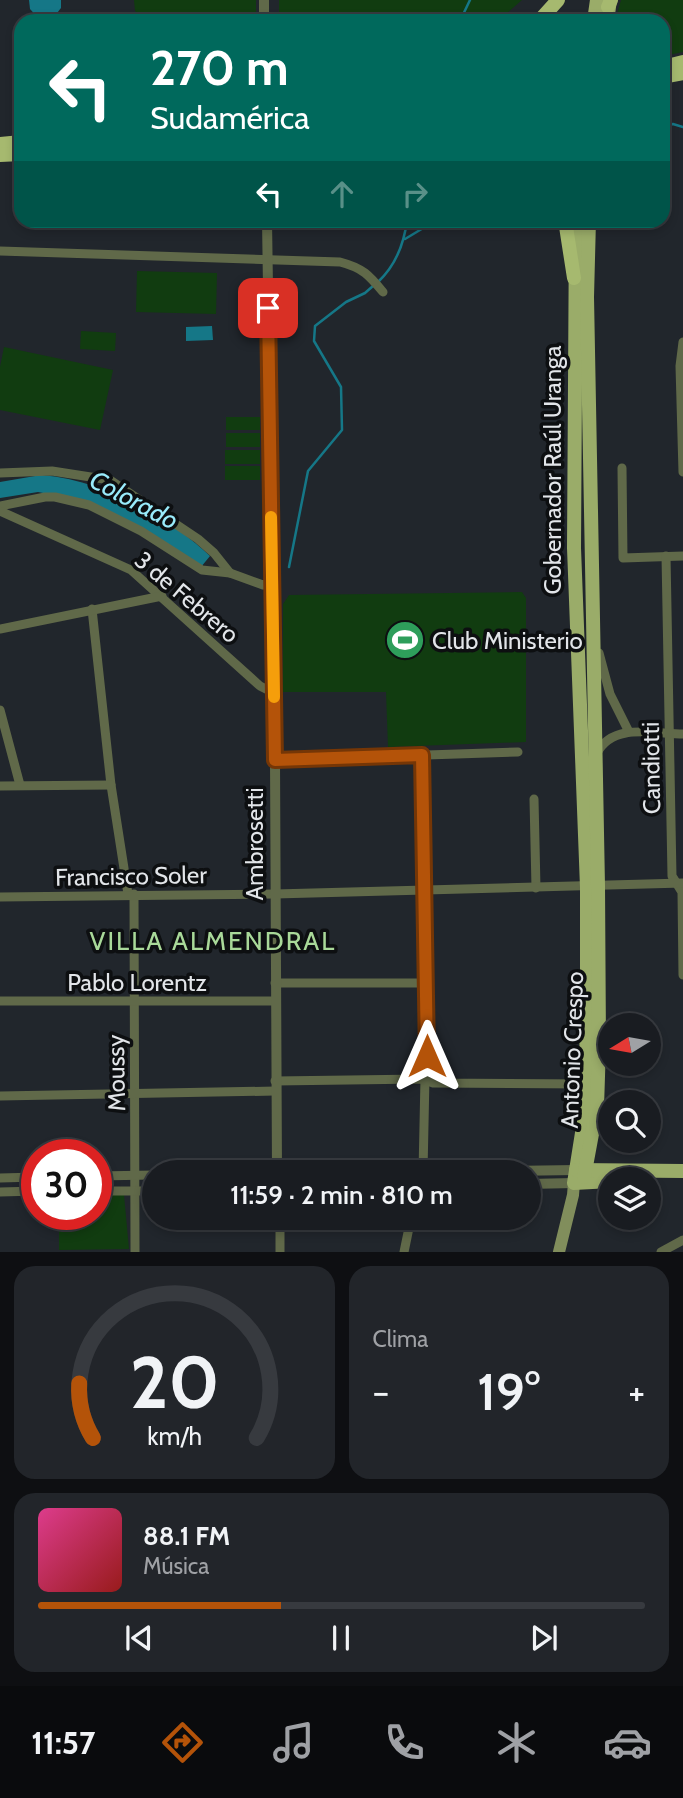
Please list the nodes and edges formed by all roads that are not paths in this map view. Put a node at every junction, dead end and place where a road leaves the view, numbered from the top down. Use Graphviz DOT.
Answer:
graph roads {
  1 [pos="558,0"];
  2 [pos="545,14"];
  3 [pos="267,228"];
  4 [pos="566,228"];
  5 [pos="576,228"];
  6 [pos="589,228"];
  7 [pos="0,251"];
  8 [pos="267,258"];
  9 [pos="574,278"];
  10 [pos="383,292"];
  11 [pos="683,344"];
  12 [pos="682,454"];
  13 [pos="622,468"];
  14 [pos="683,472"];
  15 [pos="0,473"];
  16 [pos="0,509"];
  17 [pos="666,556"];
  18 [pos="683,556"];
  19 [pos="229,573"];
  20 [pos="272,583"];
  21 [pos="162,596"];
  22 [pos="92,609"];
  23 [pos="593,618"];
  24 [pos="0,629"];
  25 [pos="274,693"];
  26 [pos="0,710"];
  27 [pos="629,732"];
  28 [pos="669,734"];
  29 [pos="683,734"];
  30 [pos="518,752"];
  31 [pos="422,755"];
  32 [pos="595,758"];
  33 [pos="275,760"];
  34 [pos="20,785"];
  35 [pos="111,785"];
  36 [pos="0,786"];
  37 [pos="534,799"];
  38 [pos="680,883"];
  39 [pos="593,886"];
  40 [pos="536,888"];
  41 [pos="425,891"];
  42 [pos="131,894"];
  43 [pos="275,894"];
  44 [pos="0,897"];
  45 [pos="683,975"];
  46 [pos="275,983"];
  47 [pos="427,983"];
  48 [pos="134,1000"];
  49 [pos="0,1001"];
  50 [pos="275,1002"];
  51 [pos="427,1080"];
  52 [pos="587,1084"];
  53 [pos="275,1086"];
  54 [pos="136,1093"];
  55 [pos="0,1096"];
  56 [pos="277,1160"];
  57 [pos="424,1160"];
  58 [pos="683,1171"];
  59 [pos="136,1175"];
  60 [pos="142,1175"];
  61 [pos="112,1176"];
  62 [pos="21,1177"];
  63 [pos="0,1178"];
  64 [pos="541,1178"];
  65 [pos="578,1180"];
  66 [pos="598,1181"];
  67 [pos="661,1181"];
  68 [pos="683,1181"];
  69 [pos="541,1183"];
  70 [pos="134,1190"];
  71 [pos="142,1190"];
  72 [pos="21,1191"];
  73 [pos="112,1191"];
  74 [pos="0,1192"];
  75 [pos="280,1230"];
  76 [pos="409,1230"];
  77 [pos="683,1240"];
  78 [pos="135,1252"];
  79 [pos="280,1252"];
  80 [pos="404,1252"];
  81 [pos="559,1252"];
  82 [pos="661,1252"];
  1 -- 2 [label="highway"];
  3 -- 8 [label="street, Ambrosetti"];
  4 -- 9 [label="highway"];
  5 -- 9 [label="main road, Gobernador Raúl Uranga"];
  6 -- 23 [label="main road, Gobernador Raúl Uranga"];
  7 -- 8 [label="street"];
  8 -- 10 [label="street"];
  8 -- 20 [label="street, Ambrosetti"];
  9 -- 39 [label="main road, Gobernador Raúl Uranga"];
  11 -- 12 [label="street"];
  12 -- 14 [label="street"];
  13 -- 17 [label="street"];
  15 -- 19 [label="street"];
  16 -- 19 [label="street"];
  16 -- 21 [label="street, 3 de Febrero"];
  17 -- 18 [label="street"];
  17 -- 28 [label="street, Candiotti"];
  19 -- 20 [label="street"];
  20 -- 25 [label="street, Ambrosetti"];
  21 -- 22 [label="street"];
  21 -- 25 [label="street, 3 de Febrero"];
  22 -- 24 [label="street"];
  22 -- 35 [label="street, Moussy"];
  23 -- 27 [label="street"];
  23 -- 32 [label="main road, Gobernador Raúl Uranga"];
  25 -- 33 [label="street, Ambrosetti"];
  26 -- 34 [label="street"];
  27 -- 28 [label="street"];
  27 -- 32 [label="street"];
  28 -- 29 [label="street"];
  28 -- 38 [label="street, Candiotti"];
  30 -- 31 [label="street"];
  31 -- 33 [label="street"];
  31 -- 41 [label="street"];
  32 -- 39 [label="main road, Gobernador Raúl Uranga"];
  33 -- 43 [label="street, Ambrosetti"];
  34 -- 35 [label="street"];
  34 -- 36 [label="street"];
  35 -- 42 [label="street, Moussy"];
  37 -- 40 [label="street"];
  38 -- 39 [label="street, Francisco Soler"];
  38 -- 45 [label="street, Candiotti"];
  39 -- 40 [label="street, Francisco Soler"];
  39 -- 52 [label="main road, Antonio Crespo"];
  39 -- 65 [label="main road, Antonio Crespo"];
  40 -- 41 [label="street, Francisco Soler"];
  41 -- 43 [label="street, Francisco Soler"];
  41 -- 47 [label="street"];
  42 -- 43 [label="street, Francisco Soler"];
  42 -- 44 [label="street, Francisco Soler"];
  42 -- 48 [label="street, Moussy"];
  43 -- 46 [label="street, Ambrosetti"];
  46 -- 47 [label="street"];
  46 -- 50 [label="street, Ambrosetti"];
  47 -- 51 [label="street"];
  48 -- 49 [label="street, Pablo Lorentz"];
  48 -- 50 [label="street, Pablo Lorentz"];
  48 -- 54 [label="street, Moussy"];
  50 -- 53 [label="street, Ambrosetti"];
  51 -- 52 [label="street"];
  51 -- 53 [label="street"];
  51 -- 57 [label="street"];
  52 -- 65 [label="main road, Antonio Crespo"];
  53 -- 54 [label="street"];
  53 -- 56 [label="street, Ambrosetti"];
  54 -- 55 [label="street"];
  54 -- 59 [label="street, Moussy"];
  58 -- 65 [label="main road"];
  59 -- 60 [label="street"];
  59 -- 61 [label="street"];
  59 -- 70 [label="street, Moussy"];
  62 -- 63 [label="street"];
  64 -- 65 [label="street"];
  65 -- 66 [label="main road"];
  65 -- 69 [label="street"];
  65 -- 81 [label="main road"];
  67 -- 68 [label="main road"];
  70 -- 71 [label="street"];
  70 -- 73 [label="street"];
  70 -- 78 [label="street, Moussy"];
  72 -- 74 [label="street"];
  75 -- 79 [label="street"];
  76 -- 80 [label="street"];
  77 -- 82 [label="street"];
}
